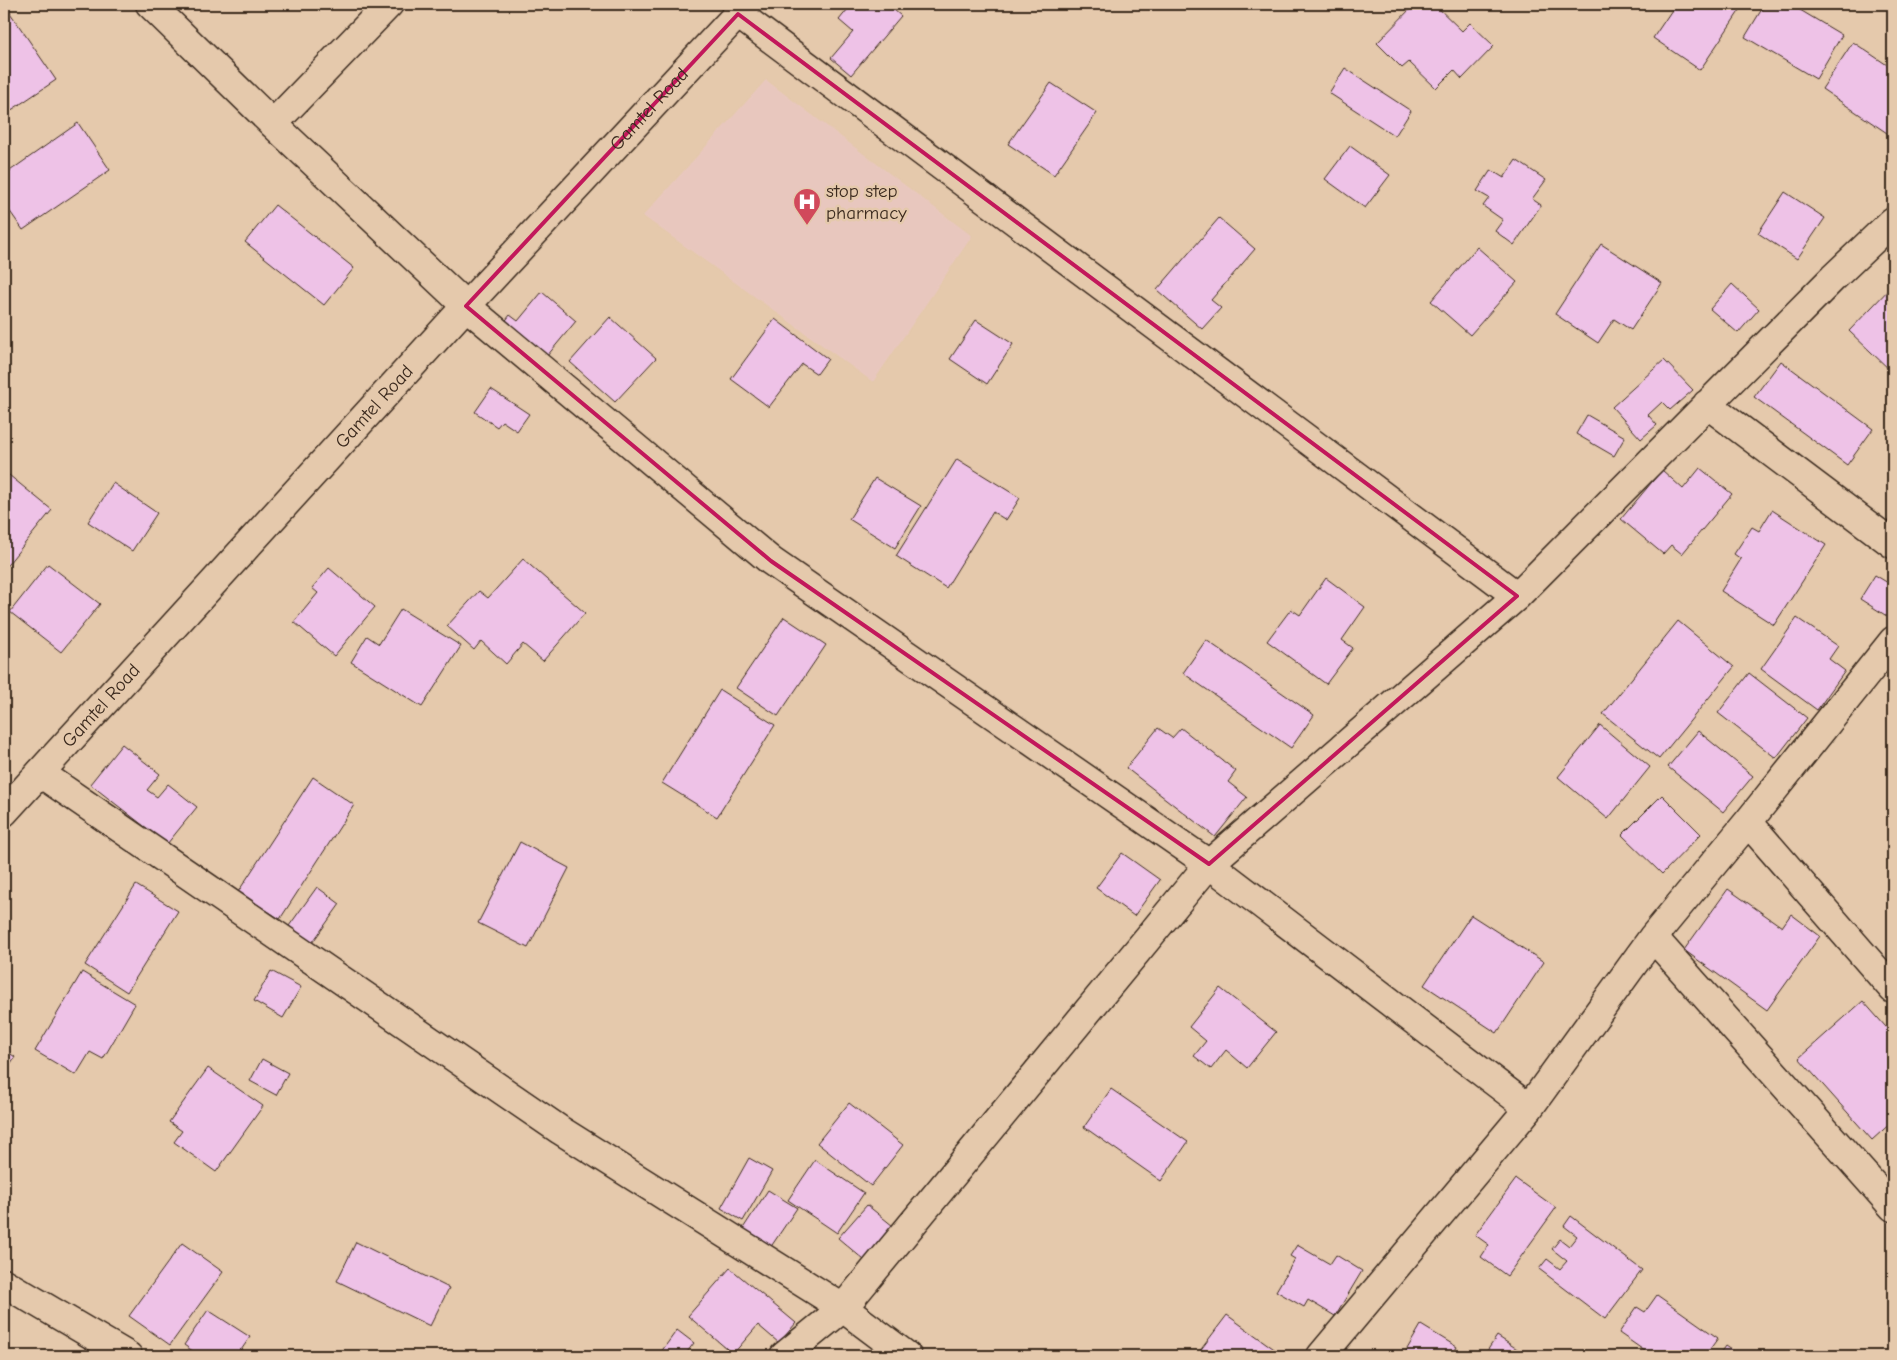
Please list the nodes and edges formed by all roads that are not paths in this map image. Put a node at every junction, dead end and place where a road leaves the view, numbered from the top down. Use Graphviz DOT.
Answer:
graph roads {
  1 [pos="150,4"];
  2 [pos="389,4"];
  3 [pos="743,9"];
  4 [pos="273,124"];
  5 [pos="1893,221"];
  6 [pos="466,306"];
  7 [pos="1708,404"];
  8 [pos="1893,544"];
  9 [pos="1517,596"];
  10 [pos="1893,641"];
  11 [pos="40,773"];
  12 [pos="4,812"];
  13 [pos="1748,822"];
  14 [pos="1209,864"];
  15 [pos="1653,937"];
  16 [pos="1893,989"];
  17 [pos="1529,1108"];
  18 [pos="1893,1207"];
  19 [pos="4,1284"];
  20 [pos="843,1308"];
  21 [pos="128,1356"];
  22 [pos="784,1356"];
  23 [pos="907,1356"];
  24 [pos="1321,1356"];
  1 -- 4 [label="street"];
  2 -- 4 [label="street"];
  3 -- 6 [label="street, Gamtel Road"];
  3 -- 9 [label="street"];
  4 -- 6 [label="street"];
  5 -- 7 [label="street"];
  6 -- 11 [label="street, Gamtel Road"];
  6 -- 14 [label="street"];
  7 -- 8 [label="street"];
  7 -- 9 [label="street"];
  9 -- 14 [label="street"];
  10 -- 13 [label="street"];
  11 -- 12 [label="street, Gamtel Road"];
  11 -- 20 [label="street"];
  13 -- 15 [label="street"];
  13 -- 16 [label="street"];
  14 -- 17 [label="street"];
  14 -- 20 [label="street"];
  15 -- 17 [label="street"];
  15 -- 18 [label="street"];
  17 -- 24 [label="street"];
  19 -- 21 [label="street"];
  20 -- 22 [label="street"];
  20 -- 23 [label="street"];
}
